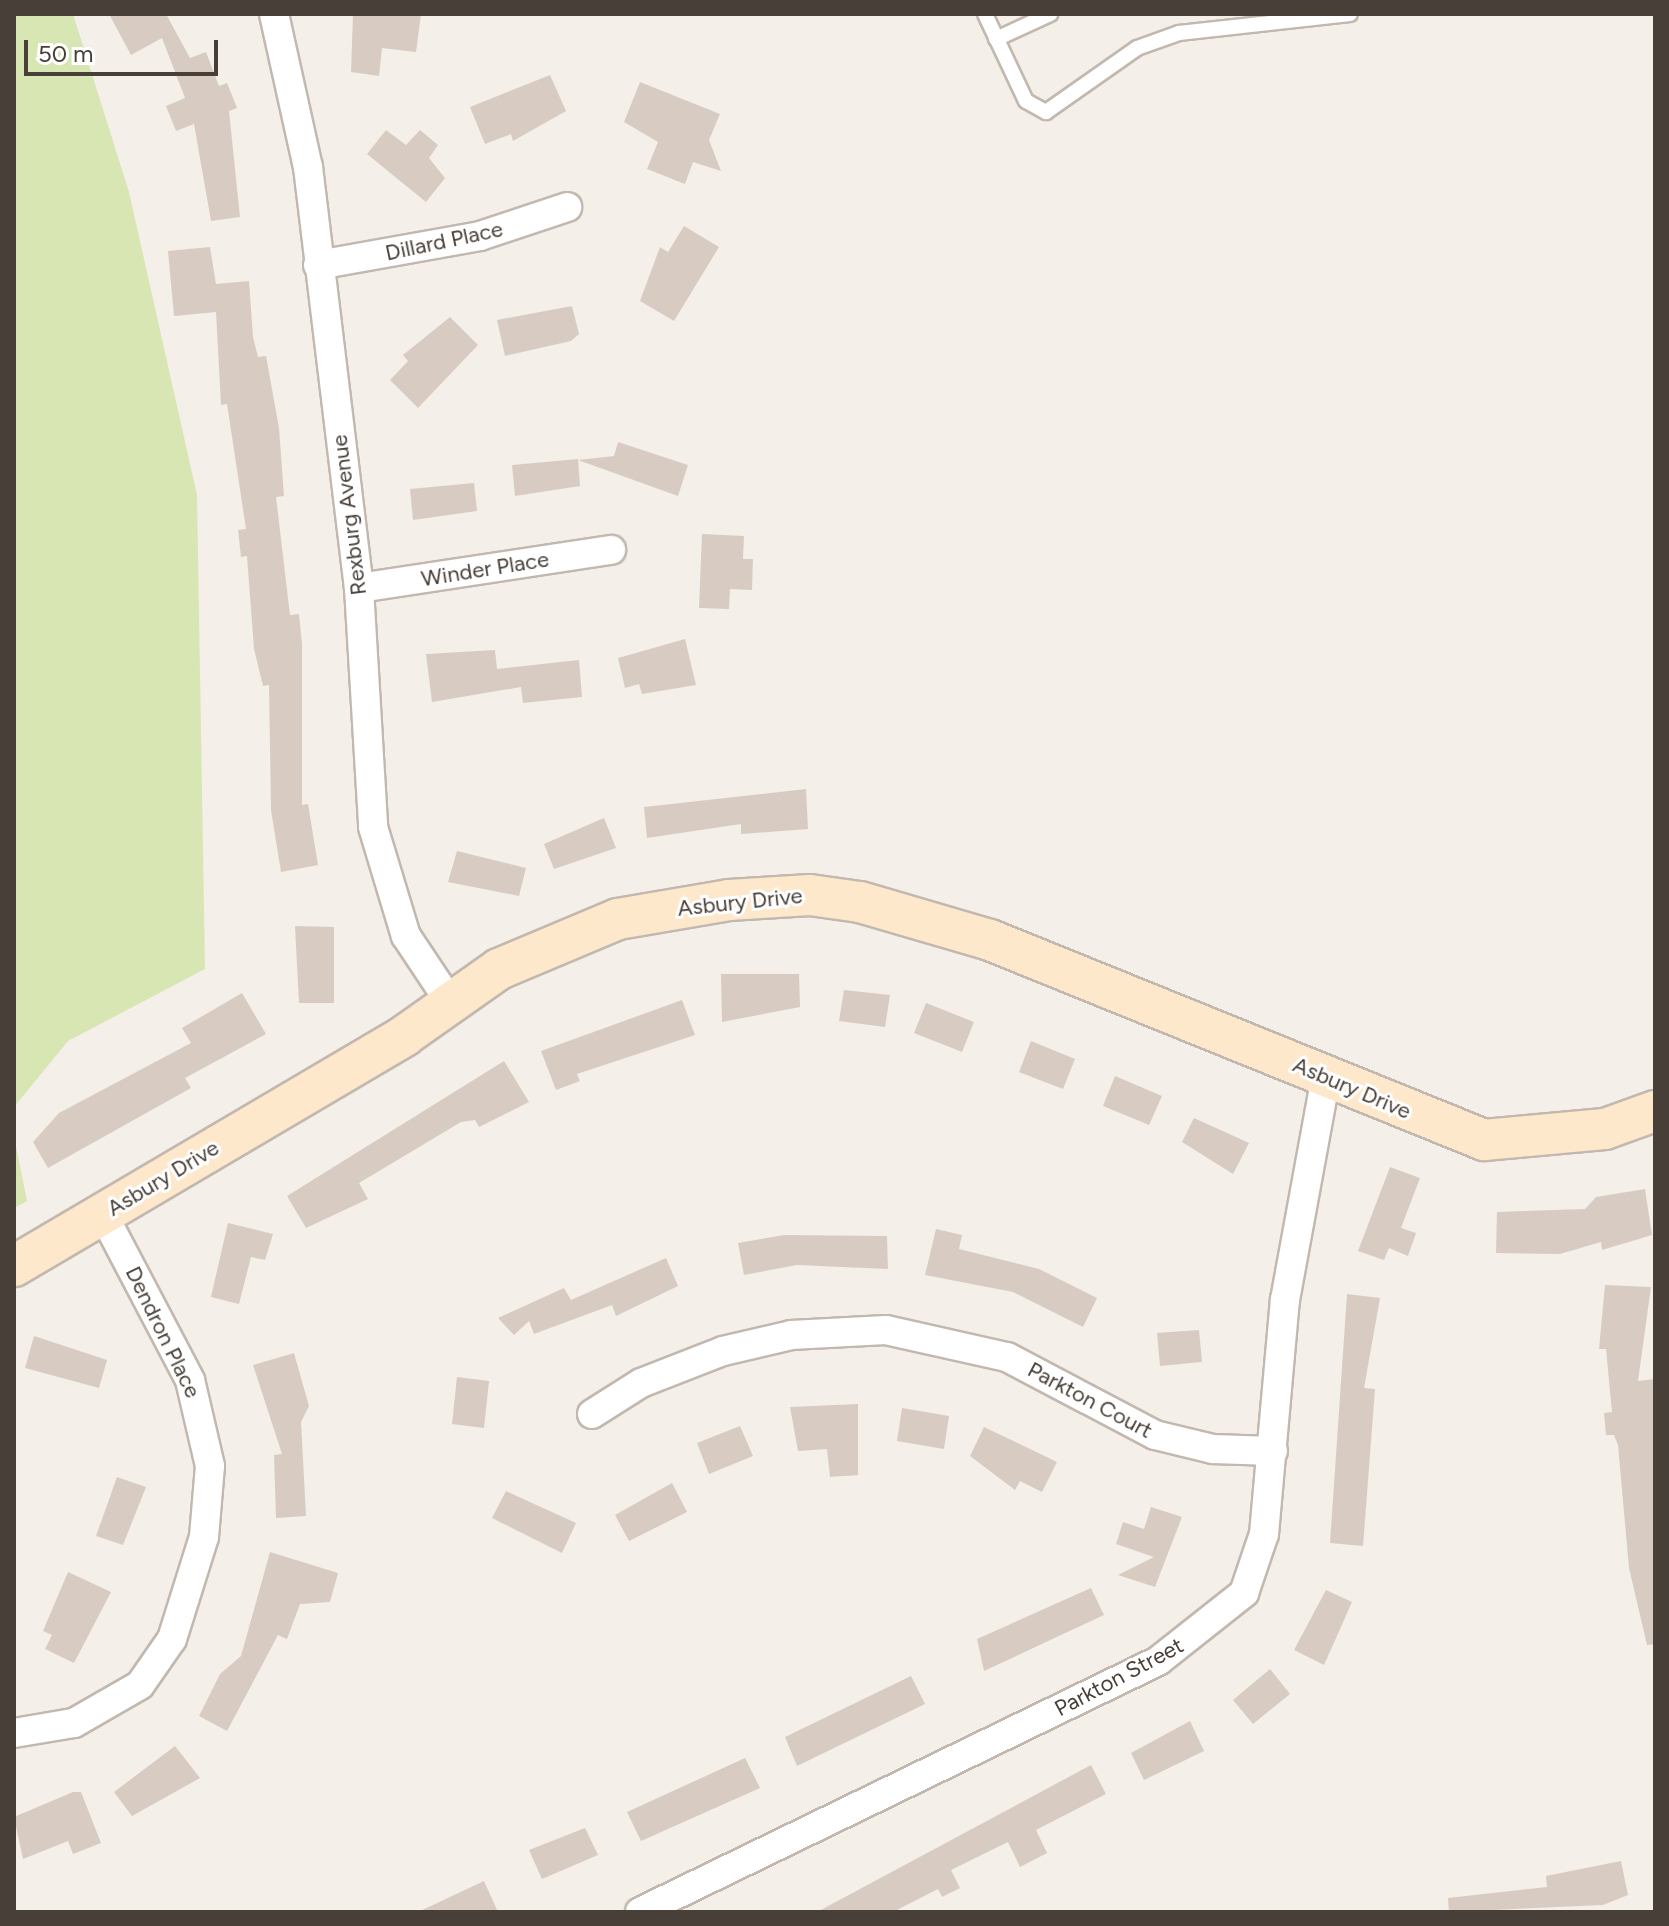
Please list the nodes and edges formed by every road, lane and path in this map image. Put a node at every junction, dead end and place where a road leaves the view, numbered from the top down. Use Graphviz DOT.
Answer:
graph roads {
  1 [pos="274,14"];
  2 [pos="985,14"];
  3 [pos="1050,14"];
  4 [pos="1350,14"];
  5 [pos="996,39"];
  6 [pos="567,207"];
  7 [pos="318,265"];
  8 [pos="611,550"];
  9 [pos="359,588"];
  10 [pos="450,1002"];
  11 [pos="1326,1076"];
  12 [pos="1655,1111"];
  13 [pos="103,1214"];
  14 [pos="14,1266"];
  15 [pos="592,1414"];
  16 [pos="1273,1451"];
  17 [pos="14,1733"];
  18 [pos="640,1912"];
  1 -- 7 [label="street, Rexburg Avenue"];
  2 -- 5 [label="lane"];
  3 -- 5 [label="lane"];
  4 -- 5 [label="lane"];
  6 -- 7 [label="street, Dillard Place"];
  7 -- 9 [label="street, Rexburg Avenue"];
  8 -- 9 [label="street, Winder Place"];
  9 -- 10 [label="street, Rexburg Avenue"];
  10 -- 11 [label="street, Asbury Drive"];
  10 -- 13 [label="street, Asbury Drive"];
  11 -- 12 [label="street, Asbury Drive"];
  11 -- 16 [label="street, Parkton Street"];
  13 -- 14 [label="street, Asbury Drive"];
  13 -- 17 [label="street, Dendron Place"];
  15 -- 16 [label="street, Parkton Court"];
  16 -- 18 [label="street, Parkton Street"];
}
